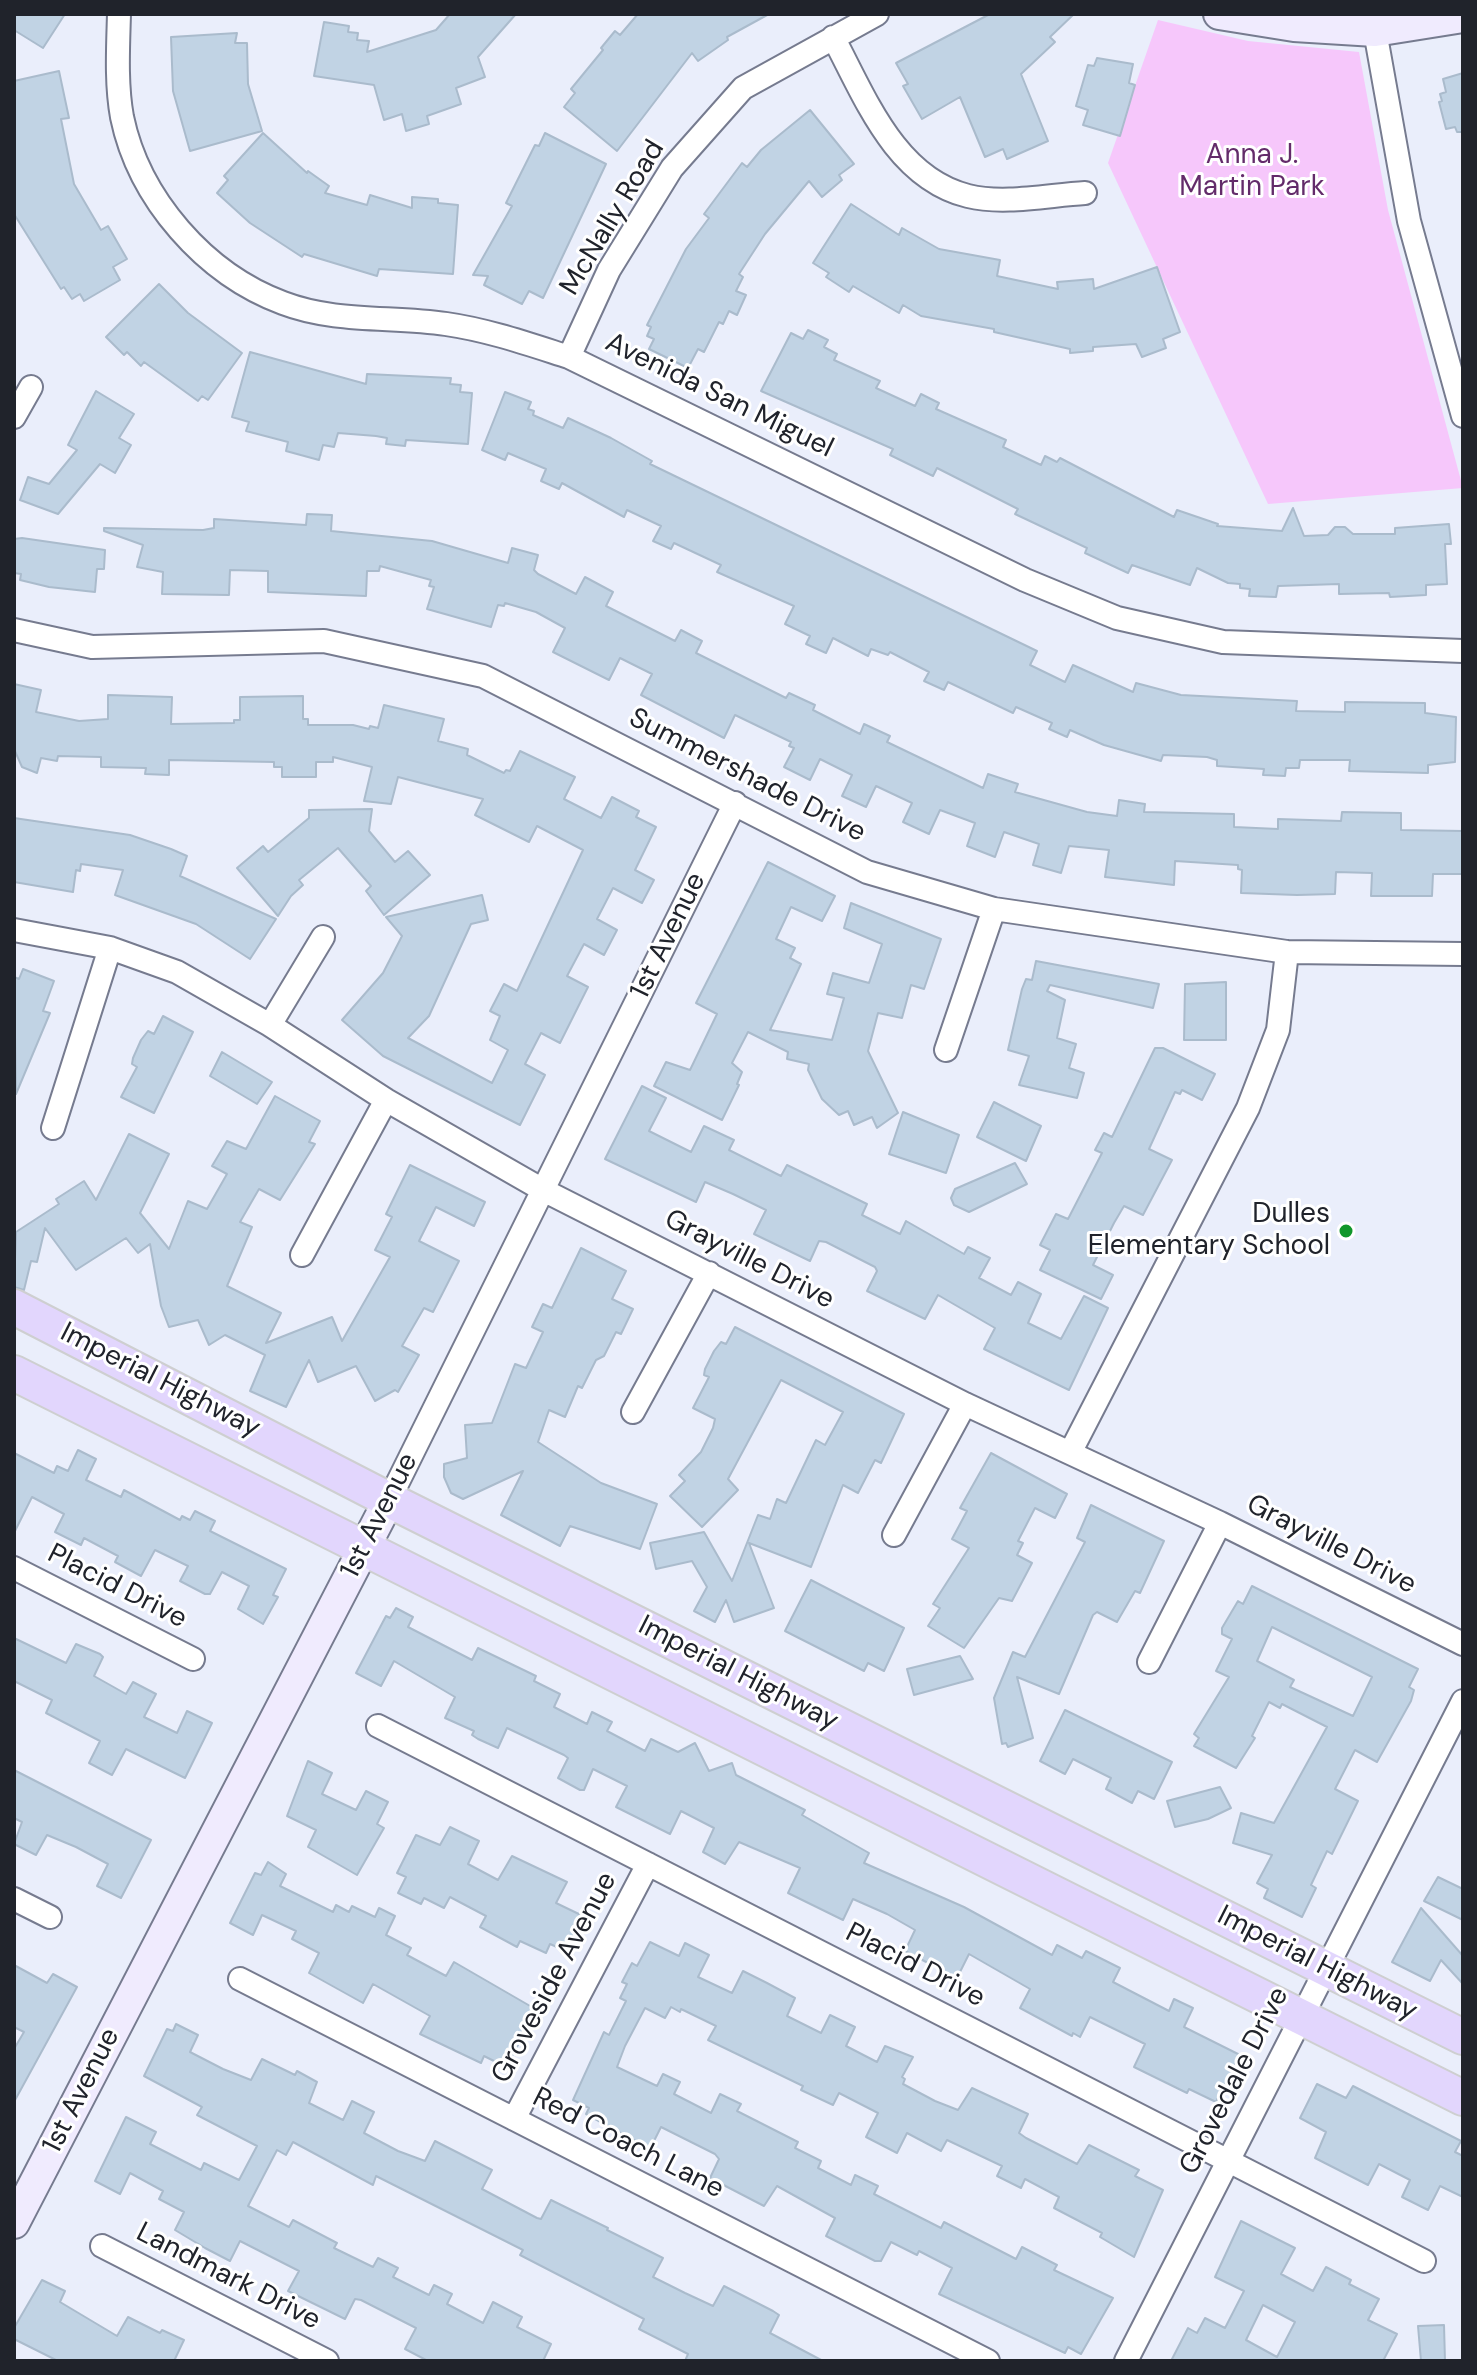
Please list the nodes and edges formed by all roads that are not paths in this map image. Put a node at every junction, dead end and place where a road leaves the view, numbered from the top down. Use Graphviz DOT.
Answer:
graph roads {
  1 [pos="119,14"];
  2 [pos="877,14"];
  3 [pos="1219,14"];
  4 [pos="1463,17"];
  5 [pos="1375,31"];
  6 [pos="833,37"];
  7 [pos="1085,193"];
  8 [pos="569,357"];
  9 [pos="31,387"];
  10 [pos="1463,416"];
  11 [pos="14,417"];
  12 [pos="14,630"];
  13 [pos="1463,651"];
  14 [pos="735,803"];
  15 [pos="994,909"];
  16 [pos="14,930"];
  17 [pos="323,937"];
  18 [pos="110,948"];
  19 [pos="1287,952"];
  20 [pos="1463,954"];
  21 [pos="270,1025"];
  22 [pos="946,1050"];
  23 [pos="386,1100"];
  24 [pos="53,1128"];
  25 [pos="543,1190"];
  26 [pos="302,1255"];
  27 [pos="709,1273"];
  28 [pos="14,1307"];
  29 [pos="14,1373"];
  30 [pos="965,1404"];
  31 [pos="633,1412"];
  32 [pos="1071,1451"];
  33 [pos="389,1500"];
  34 [pos="1220,1523"];
  35 [pos="894,1535"];
  36 [pos="364,1549"];
  37 [pos="14,1568"];
  38 [pos="1463,1644"];
  39 [pos="193,1659"];
  40 [pos="1149,1662"];
  41 [pos="1463,1701"];
  42 [pos="378,1726"];
  43 [pos="648,1864"];
  44 [pos="14,1899"];
  45 [pos="50,1917"];
  46 [pos="1328,1970"];
  47 [pos="240,1979"];
  48 [pos="1301,2018"];
  49 [pos="1463,2037"];
  50 [pos="1463,2098"];
  51 [pos="514,2119"];
  52 [pos="1228,2160"];
  53 [pos="14,2223"];
  54 [pos="102,2246"];
  55 [pos="1424,2261"];
  56 [pos="327,2361"];
  57 [pos="988,2361"];
  58 [pos="1126,2361"];
  1 -- 8 [label="street, Avenida San Miguel"];
  2 -- 6 [label="street, McNally Road"];
  3 -- 5 [label="main road"];
  4 -- 5 [label="main road"];
  5 -- 10 [label="street"];
  6 -- 7 [label="street"];
  6 -- 8 [label="street, McNally Road"];
  8 -- 13 [label="street, Avenida San Miguel"];
  9 -- 11 [label="street"];
  12 -- 14 [label="street, Summershade Drive"];
  14 -- 15 [label="street, Summershade Drive"];
  14 -- 25 [label="street, 1st Avenue"];
  15 -- 19 [label="street, Summershade Drive"];
  15 -- 22 [label="street"];
  16 -- 18 [label="street, Grayville Drive"];
  17 -- 21 [label="street"];
  18 -- 21 [label="street, Grayville Drive"];
  18 -- 24 [label="street"];
  19 -- 20 [label="street, Summershade Drive"];
  19 -- 32 [label="street"];
  21 -- 23 [label="street, Grayville Drive"];
  23 -- 25 [label="street, Grayville Drive"];
  23 -- 26 [label="street"];
  25 -- 27 [label="street, Grayville Drive"];
  25 -- 33 [label="street, 1st Avenue"];
  27 -- 30 [label="street, Grayville Drive"];
  27 -- 31 [label="street"];
  28 -- 33 [label="main road, Imperial Highway"];
  29 -- 36 [label="main road, Imperial Highway"];
  30 -- 32 [label="street, Grayville Drive"];
  30 -- 35 [label="street"];
  32 -- 34 [label="street, Grayville Drive"];
  33 -- 36 [label="main road, 1st Avenue"];
  33 -- 46 [label="main road, Imperial Highway"];
  34 -- 38 [label="street, Grayville Drive"];
  34 -- 40 [label="street"];
  36 -- 48 [label="main road, Imperial Highway"];
  36 -- 53 [label="main road, 1st Avenue"];
  37 -- 39 [label="street, Placid Drive"];
  41 -- 46 [label="street, Grovedale Drive"];
  42 -- 43 [label="street, Placid Drive"];
  43 -- 51 [label="street, Groveside Avenue"];
  43 -- 52 [label="street, Placid Drive"];
  44 -- 45 [label="street"];
  46 -- 48 [label="street, Grovedale Drive"];
  46 -- 49 [label="main road, Imperial Highway"];
  47 -- 51 [label="street, Red Coach Lane"];
  48 -- 50 [label="main road, Imperial Highway"];
  48 -- 52 [label="street, Grovedale Drive"];
  51 -- 57 [label="street, Red Coach Lane"];
  52 -- 55 [label="street, Placid Drive"];
  52 -- 58 [label="street, Grovedale Drive"];
  54 -- 56 [label="street, Landmark Drive"];
}
